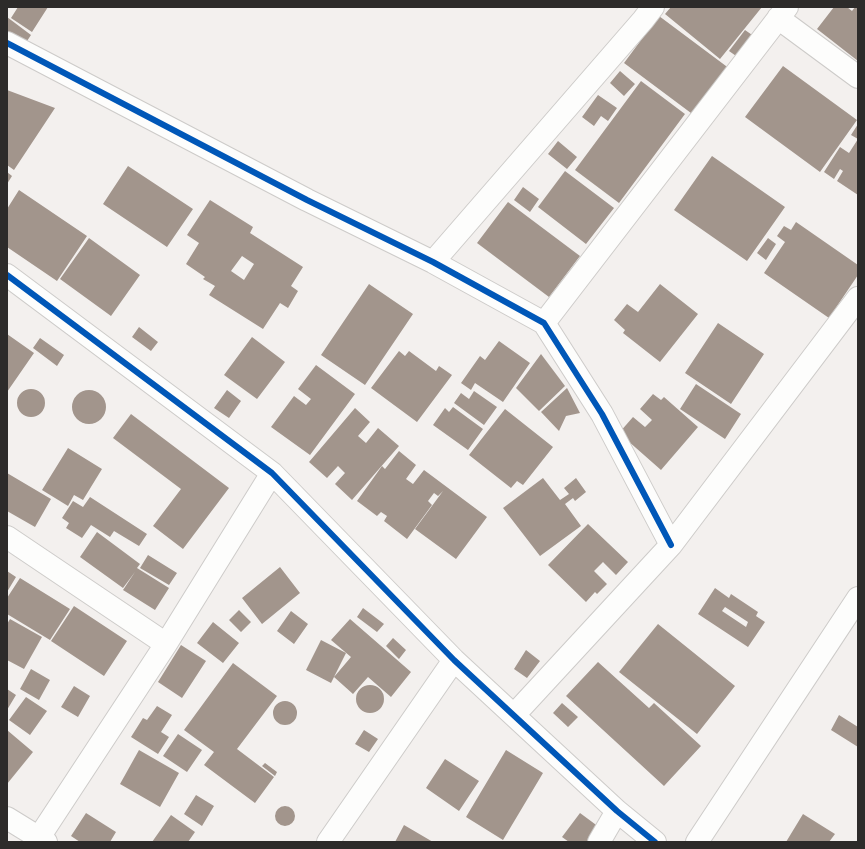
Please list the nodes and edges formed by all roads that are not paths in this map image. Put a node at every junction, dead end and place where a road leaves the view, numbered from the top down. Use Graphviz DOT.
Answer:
graph roads {
  1 [pos="653,7"];
  2 [pos="782,13"];
  3 [pos="7,43"];
  4 [pos="858,76"];
  5 [pos="432,262"];
  6 [pos="7,275"];
  7 [pos="858,298"];
  8 [pos="544,323"];
  9 [pos="272,473"];
  10 [pos="7,537"];
  11 [pos="671,545"];
  12 [pos="858,598"];
  13 [pos="166,644"];
  14 [pos="454,660"];
  15 [pos="514,715"];
  16 [pos="617,811"];
  17 [pos="7,818"];
  18 [pos="40,840"];
  19 [pos="328,842"];
  20 [pos="599,842"];
  21 [pos="655,842"];
  22 [pos="697,842"];
  1 -- 5 [label="street"];
  2 -- 4 [label="street"];
  2 -- 8 [label="street"];
  3 -- 5 [label="street"];
  5 -- 8 [label="street"];
  6 -- 9 [label="street"];
  7 -- 11 [label="street"];
  8 -- 11 [label="street"];
  9 -- 13 [label="street"];
  9 -- 14 [label="street"];
  10 -- 13 [label="street"];
  11 -- 15 [label="street"];
  12 -- 22 [label="street"];
  13 -- 18 [label="street"];
  14 -- 15 [label="street"];
  14 -- 19 [label="street"];
  15 -- 16 [label="street"];
  16 -- 20 [label="street"];
  16 -- 21 [label="street"];
  17 -- 18 [label="street"];
}
